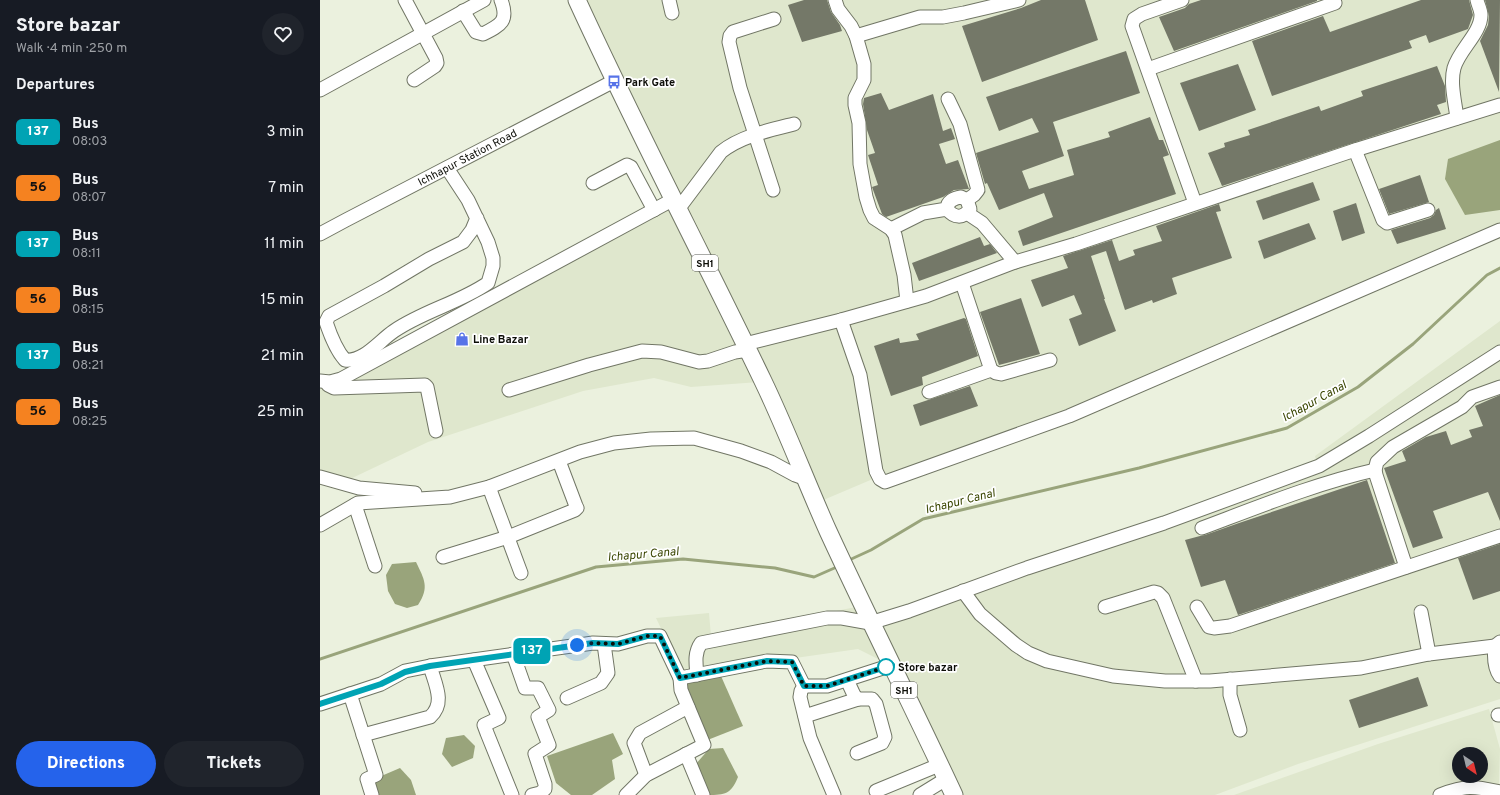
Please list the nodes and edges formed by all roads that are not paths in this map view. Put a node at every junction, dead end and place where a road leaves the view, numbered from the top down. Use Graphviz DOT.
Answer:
graph roads {
  1 [pos="405,0"];
  2 [pos="484,0"];
  3 [pos="501,0"];
  4 [pos="577,0"];
  5 [pos="835,0"];
  6 [pos="1019,0"];
  7 [pos="1182,0"];
  8 [pos="1477,0"];
  9 [pos="1335,3"];
  10 [pos="464,11"];
  11 [pos="774,19"];
  12 [pos="423,34"];
  13 [pos="856,36"];
  14 [pos="1148,69"];
  15 [pos="414,80"];
  16 [pos="614,81"];
  17 [pos="320,90"];
  18 [pos="948,99"];
  19 [pos="1500,105"];
  20 [pos="1457,118"];
  21 [pos="794,124"];
  22 [pos="756,135"];
  23 [pos="1355,150"];
  24 [pos="447,168"];
  25 [pos="593,183"];
  26 [pos="773,190"];
  27 [pos="967,200"];
  28 [pos="1195,203"];
  29 [pos="676,204"];
  30 [pos="948,209"];
  31 [pos="654,210"];
  32 [pos="1428,210"];
  33 [pos="967,213"];
  34 [pos="477,218"];
  35 [pos="891,229"];
  36 [pos="1500,230"];
  37 [pos="320,234"];
  38 [pos="1015,262"];
  39 [pos="962,282"];
  40 [pos="907,301"];
  41 [pos="841,320"];
  42 [pos="746,347"];
  43 [pos="1500,352"];
  44 [pos="1050,360"];
  45 [pos="992,370"];
  46 [pos="322,382"];
  47 [pos="1500,388"];
  48 [pos="509,390"];
  49 [pos="929,392"];
  50 [pos="436,431"];
  51 [pos="559,461"];
  52 [pos="1375,470"];
  53 [pos="320,478"];
  54 [pos="806,479"];
  55 [pos="489,487"];
  56 [pos="450,497"];
  57 [pos="355,505"];
  58 [pos="320,525"];
  59 [pos="1202,528"];
  60 [pos="1500,536"];
  61 [pos="508,537"];
  62 [pos="443,557"];
  63 [pos="375,566"];
  64 [pos="1406,567"];
  65 [pos="521,573"];
  66 [pos="963,591"];
  67 [pos="1105,607"];
  68 [pos="1197,607"];
  69 [pos="1421,612"];
  70 [pos="870,623"];
  71 [pos="604,644"];
  72 [pos="1498,644"];
  73 [pos="513,654"];
  74 [pos="1429,654"];
  75 [pos="474,660"];
  76 [pos="892,665"];
  77 [pos="430,666"];
  78 [pos="697,675"];
  79 [pos="1500,676"];
  80 [pos="680,678"];
  81 [pos="1230,679"];
  82 [pos="846,680"];
  83 [pos="1196,681"];
  84 [pos="804,686"];
  85 [pos="350,694"];
  86 [pos="567,698"];
  87 [pos="858,698"];
  88 [pos="320,704"];
  89 [pos="688,707"];
  90 [pos="805,716"];
  91 [pos="1240,730"];
  92 [pos="363,736"];
  93 [pos="858,753"];
  94 [pos="686,754"];
  95 [pos="943,772"];
  96 [pos="646,775"];
  97 [pos="876,791"];
  98 [pos="1500,792"];
  99 [pos="372,795"];
  100 [pos="512,795"];
  101 [pos="532,795"];
  102 [pos="626,795"];
  103 [pos="703,795"];
  104 [pos="834,795"];
  105 [pos="920,795"];
  106 [pos="954,795"];
  107 [pos="1440,795"];
  1 -- 12 [label="street"];
  2 -- 10 [label="street"];
  3 -- 10 [label="street"];
  4 -- 16 [label="main road, SH1"];
  5 -- 13 [label="street"];
  6 -- 13 [label="street"];
  7 -- 14 [label="street"];
  8 -- 20 [label="street"];
  9 -- 14 [label="street"];
  10 -- 12 [label="street"];
  11 -- 22 [label="street"];
  12 -- 15 [label="street"];
  12 -- 17 [label="street"];
  13 -- 35 [label="street"];
  14 -- 28 [label="street"];
  16 -- 24 [label="street, Ichhapur Station Road"];
  16 -- 29 [label="main road, SH1"];
  18 -- 27 [label="street"];
  19 -- 20 [label="street"];
  20 -- 23 [label="street"];
  21 -- 22 [label="street"];
  22 -- 26 [label="street"];
  22 -- 29 [label="street"];
  23 -- 28 [label="street"];
  23 -- 32 [label="street"];
  24 -- 34 [label="street"];
  24 -- 37 [label="street, Ichhapur Station Road"];
  25 -- 31 [label="street"];
  27 -- 30 [label="street"];
  27 -- 33 [label="street"];
  28 -- 38 [label="street"];
  29 -- 31 [label="street"];
  29 -- 42 [label="main road, SH1"];
  30 -- 33 [label="street"];
  30 -- 35 [label="street"];
  31 -- 46 [label="street"];
  33 -- 38 [label="street"];
  34 -- 34 [label="street"];
  35 -- 40 [label="street"];
  36 -- 41 [label="street"];
  38 -- 39 [label="street"];
  39 -- 40 [label="street"];
  39 -- 45 [label="street"];
  40 -- 41 [label="street"];
  41 -- 42 [label="street"];
  42 -- 48 [label="street"];
  42 -- 54 [label="main road, SH1"];
  43 -- 66 [label="street"];
  44 -- 45 [label="street"];
  45 -- 49 [label="street"];
  46 -- 50 [label="street"];
  47 -- 52 [label="street"];
  51 -- 54 [label="street"];
  51 -- 55 [label="street"];
  51 -- 61 [label="street"];
  52 -- 59 [label="street"];
  52 -- 64 [label="street"];
  53 -- 56 [label="street"];
  54 -- 70 [label="main road, SH1"];
  55 -- 56 [label="street"];
  55 -- 61 [label="street"];
  56 -- 57 [label="street"];
  57 -- 58 [label="street"];
  57 -- 63 [label="street"];
  60 -- 64 [label="street"];
  61 -- 62 [label="street"];
  61 -- 65 [label="street"];
  64 -- 68 [label="street"];
  66 -- 70 [label="street"];
  66 -- 83 [label="street"];
  67 -- 83 [label="street"];
  69 -- 74 [label="street"];
  70 -- 76 [label="main road, SH1"];
  70 -- 78 [label="street"];
  71 -- 73 [label="street"];
  71 -- 80 [label="street"];
  71 -- 86 [label="street"];
  72 -- 74 [label="street"];
  72 -- 79 [label="street"];
  73 -- 75 [label="street"];
  73 -- 101 [label="street"];
  74 -- 81 [label="street"];
  75 -- 77 [label="street"];
  75 -- 100 [label="street"];
  76 -- 82 [label="street"];
  76 -- 95 [label="main road, SH1"];
  77 -- 85 [label="street"];
  77 -- 92 [label="street"];
  78 -- 80 [label="street"];
  78 -- 84 [label="street"];
  80 -- 89 [label="street"];
  81 -- 83 [label="street"];
  81 -- 91 [label="street"];
  82 -- 84 [label="street"];
  82 -- 87 [label="street"];
  84 -- 90 [label="street"];
  85 -- 88 [label="street"];
  85 -- 92 [label="street"];
  87 -- 90 [label="street"];
  87 -- 93 [label="street"];
  89 -- 94 [label="street"];
  89 -- 96 [label="street"];
  90 -- 104 [label="street"];
  92 -- 99 [label="street"];
  94 -- 96 [label="street"];
  94 -- 103 [label="street"];
  95 -- 97 [label="street"];
  95 -- 105 [label="street"];
  95 -- 106 [label="main road, SH1"];
  96 -- 102 [label="street"];
  98 -- 107 [label="street"];
}
